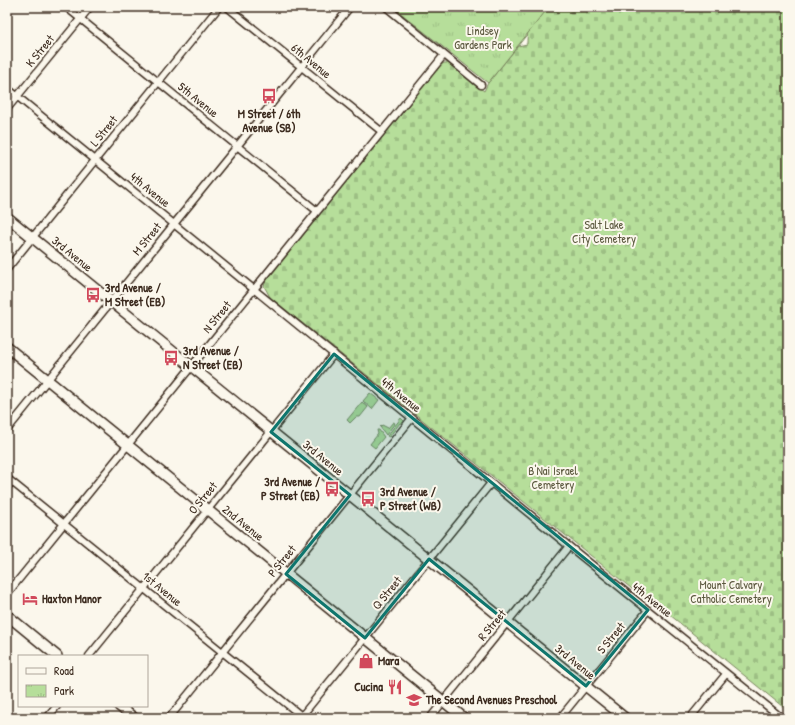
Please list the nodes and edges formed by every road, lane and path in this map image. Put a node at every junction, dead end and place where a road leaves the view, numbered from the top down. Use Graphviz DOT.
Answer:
graph roads {
  1 [pos="66,7"];
  2 [pos="90,7"];
  3 [pos="219,7"];
  4 [pos="227,7"];
  5 [pos="350,7"];
  6 [pos="386,7"];
  7 [pos="80,18"];
  8 [pos="444,55"];
  9 [pos="301,67"];
  10 [pos="158,82"];
  11 [pos="481,85"];
  12 [pos="7,88"];
  13 [pos="17,97"];
  14 [pos="7,109"];
  15 [pos="381,131"];
  16 [pos="237,146"];
  17 [pos="95,160"];
  18 [pos="317,211"];
  19 [pos="7,217"];
  20 [pos="174,224"];
  21 [pos="33,238"];
  22 [pos="7,269"];
  23 [pos="254,289"];
  24 [pos="111,301"];
  25 [pos="7,347"];
  26 [pos="334,354"];
  27 [pos="191,366"];
  28 [pos="48,380"];
  29 [pos="412,418"];
  30 [pos="7,430"];
  31 [pos="271,432"];
  32 [pos="128,445"];
  33 [pos="7,478"];
  34 [pos="491,483"];
  35 [pos="350,495"];
  36 [pos="208,510"];
  37 [pos="64,524"];
  38 [pos="569,546"];
  39 [pos="429,559"];
  40 [pos="286,574"];
  41 [pos="144,589"];
  42 [pos="7,594"];
  43 [pos="648,610"];
  44 [pos="7,615"];
  45 [pos="508,623"];
  46 [pos="365,638"];
  47 [pos="223,653"];
  48 [pos="56,655"];
  49 [pos="90,655"];
  50 [pos="726,674"];
  51 [pos="586,686"];
  52 [pos="444,702"];
  53 [pos="56,707"];
  54 [pos="120,707"];
  55 [pos="302,717"];
  56 [pos="47,718"];
  57 [pos="134,718"];
  58 [pos="169,718"];
  59 [pos="430,718"];
  60 [pos="464,718"];
  61 [pos="560,718"];
  62 [pos="625,718"];
  63 [pos="690,718"];
  64 [pos="782,718"];
  1 -- 7 [label="street, 5th Avenue"];
  2 -- 7 [label="street, K Street"];
  3 -- 10 [label="street, L Street"];
  4 -- 9 [label="street, 6th Avenue"];
  5 -- 9 [label="street, M Street"];
  6 -- 8 [label="street"];
  7 -- 10 [label="street, 5th Avenue"];
  7 -- 13 [label="street, K Street"];
  8 -- 11 [label="street"];
  8 -- 15 [label="street, N Street"];
  9 -- 15 [label="street, 6th Avenue"];
  9 -- 16 [label="street, M Street"];
  10 -- 16 [label="street, 5th Avenue"];
  10 -- 17 [label="street, L Street"];
  12 -- 13 [label="street, 4th Avenue"];
  13 -- 14 [label="street, K Street"];
  13 -- 17 [label="street, 4th Avenue"];
  15 -- 18 [label="street, N Street"];
  16 -- 18 [label="street, 5th Avenue"];
  16 -- 20 [label="street, M Street"];
  17 -- 20 [label="street, 4th Avenue"];
  17 -- 21 [label="street, L Street"];
  18 -- 23 [label="street, N Street"];
  19 -- 21 [label="street, 3rd Avenue"];
  20 -- 23 [label="street, 4th Avenue"];
  20 -- 24 [label="street, M Street"];
  21 -- 22 [label="street, L Street"];
  21 -- 24 [label="street, 3rd Avenue"];
  23 -- 26 [label="street, 4th Avenue"];
  23 -- 27 [label="street, N Street"];
  24 -- 27 [label="street, 3rd Avenue"];
  24 -- 28 [label="street, M Street"];
  25 -- 28 [label="street, 2nd Avenue"];
  26 -- 29 [label="street, 4th Avenue"];
  26 -- 31 [label="street, O Street"];
  27 -- 31 [label="street, 3rd Avenue"];
  27 -- 32 [label="street, N Street"];
  28 -- 30 [label="street, M Street"];
  28 -- 32 [label="street, 2nd Avenue"];
  29 -- 34 [label="street, 4th Avenue"];
  29 -- 35 [label="street, P Street"];
  31 -- 35 [label="street, 3rd Avenue"];
  31 -- 36 [label="street, O Street"];
  32 -- 36 [label="street, 2nd Avenue"];
  32 -- 37 [label="street, N Street"];
  33 -- 37 [label="street, 1st Avenue"];
  34 -- 38 [label="street, 4th Avenue"];
  34 -- 39 [label="street, Q Street"];
  35 -- 39 [label="street, 3rd Avenue"];
  35 -- 40 [label="street, P Street"];
  36 -- 40 [label="street, 2nd Avenue"];
  36 -- 41 [label="street, O Street"];
  37 -- 41 [label="street, 1st Avenue"];
  37 -- 42 [label="street, N Street"];
  38 -- 43 [label="street, 4th Avenue"];
  38 -- 45 [label="street, R Street"];
  39 -- 45 [label="street, 3rd Avenue"];
  39 -- 46 [label="street, Q Street"];
  40 -- 46 [label="street, 2nd Avenue"];
  40 -- 47 [label="street, P Street"];
  41 -- 47 [label="street, 1st Avenue"];
  41 -- 49 [label="street, O Street"];
  43 -- 50 [label="street, 4th Avenue"];
  43 -- 51 [label="street, S Street"];
  44 -- 48 [label="street"];
  45 -- 51 [label="street, 3rd Avenue"];
  45 -- 52 [label="street, R Street"];
  46 -- 52 [label="street, 2nd Avenue"];
  46 -- 55 [label="street, Q Street"];
  47 -- 55 [label="street, 1st Avenue"];
  47 -- 58 [label="street, P Street"];
  50 -- 63 [label="street"];
  50 -- 64 [label="street, 4th Avenue"];
  51 -- 61 [label="street, S Street"];
  51 -- 62 [label="street, 3rd Avenue"];
  52 -- 59 [label="street, R Street"];
  52 -- 60 [label="street, 2nd Avenue"];
  53 -- 56 [label="street"];
  54 -- 57 [label="street"];
}
